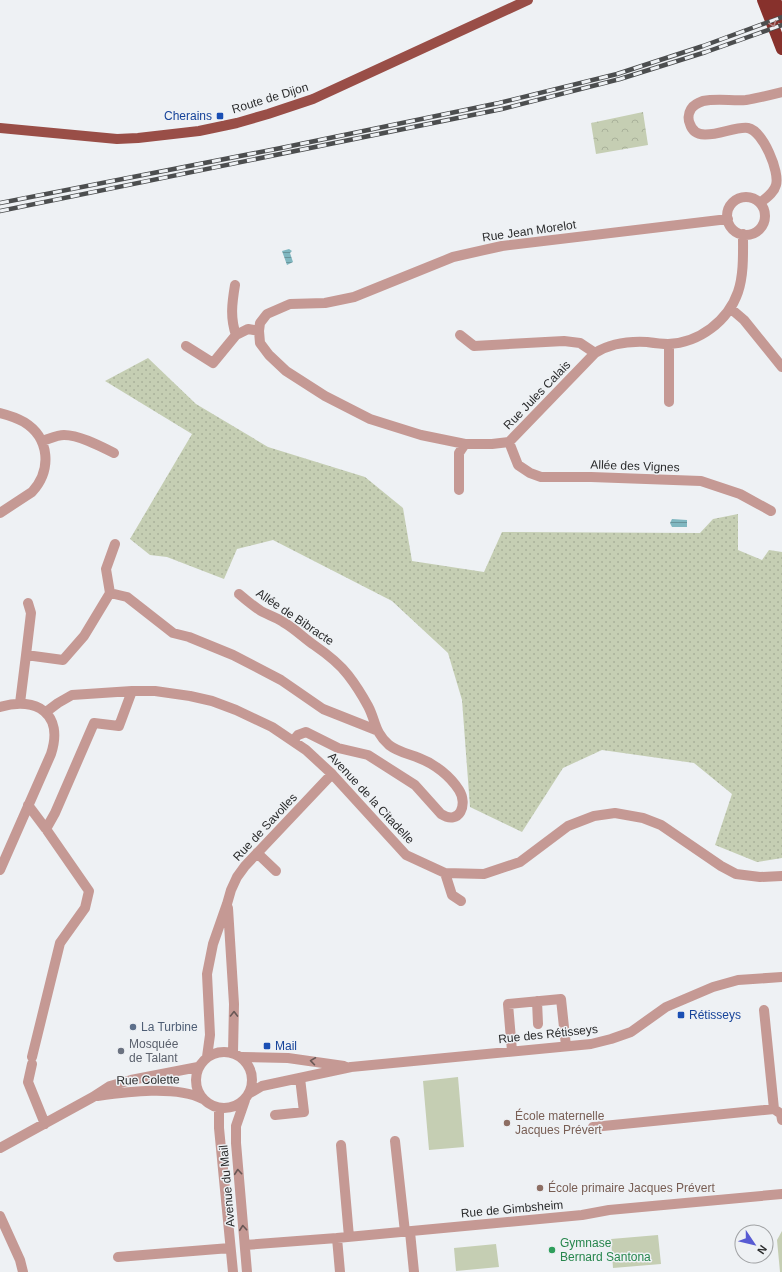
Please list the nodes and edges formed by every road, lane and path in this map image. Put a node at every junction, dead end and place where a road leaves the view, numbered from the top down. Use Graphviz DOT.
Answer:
graph roads {
  1 [pos="528,0"];
  2 [pos="763,0"];
  3 [pos="776,0"];
  4 [pos="782,18"];
  5 [pos="782,49"];
  6 [pos="782,92"];
  7 [pos="0,128"];
  8 [pos="760,203"];
  9 [pos="728,219"];
  10 [pos="743,234"];
  11 [pos="235,285"];
  12 [pos="730,308"];
  13 [pos="259,331"];
  14 [pos="236,335"];
  15 [pos="460,335"];
  16 [pos="669,344"];
  17 [pos="186,346"];
  18 [pos="595,353"];
  19 [pos="782,367"];
  20 [pos="669,402"];
  21 [pos="0,413"];
  22 [pos="42,441"];
  23 [pos="509,442"];
  24 [pos="465,444"];
  25 [pos="114,453"];
  26 [pos="459,490"];
  27 [pos="771,511"];
  28 [pos="0,513"];
  29 [pos="115,544"];
  30 [pos="110,593"];
  31 [pos="239,594"];
  32 [pos="28,602"];
  33 [pos="26,655"];
  34 [pos="132,691"];
  35 [pos="20,703"];
  36 [pos="0,707"];
  37 [pos="46,712"];
  38 [pos="376,730"];
  39 [pos="293,741"];
  40 [pos="332,774"];
  41 [pos="28,806"];
  42 [pos="46,829"];
  43 [pos="257,853"];
  44 [pos="0,870"];
  45 [pos="276,872"];
  46 [pos="445,873"];
  47 [pos="782,876"];
  48 [pos="461,901"];
  49 [pos="227,904"];
  50 [pos="782,977"];
  51 [pos="537,1001"];
  52 [pos="764,1010"];
  53 [pos="538,1024"];
  54 [pos="566,1046"];
  55 [pos="512,1051"];
  56 [pos="238,1055"];
  57 [pos="207,1057"];
  58 [pos="198,1067"];
  59 [pos="352,1067"];
  60 [pos="300,1078"];
  61 [pos="247,1096"];
  62 [pos="93,1097"];
  63 [pos="202,1099"];
  64 [pos="219,1108"];
  65 [pos="774,1109"];
  66 [pos="274,1115"];
  67 [pos="782,1120"];
  68 [pos="45,1124"];
  69 [pos="593,1127"];
  70 [pos="396,1141"];
  71 [pos="341,1145"];
  72 [pos="0,1148"];
  73 [pos="782,1194"];
  74 [pos="0,1216"];
  75 [pos="408,1232"];
  76 [pos="349,1237"];
  77 [pos="337,1238"];
  78 [pos="245,1245"];
  79 [pos="230,1248"];
  80 [pos="118,1256"];
  81 [pos="24,1272"];
  82 [pos="233,1272"];
  83 [pos="247,1272"];
  84 [pos="340,1272"];
  85 [pos="414,1272"];
  1 -- 7 [label="main road, Route de Dijon"];
  2 -- 5 [label="highway, one-way"];
  3 -- 4 [label="highway"];
  6 -- 8 [label="street"];
  8 -- 9 [label="street"];
  8 -- 10 [label="street"];
  9 -- 10 [label="street"];
  9 -- 13 [label="street, Rue Jean Morelot"];
  10 -- 12 [label="street, Rue Jules Calais"];
  11 -- 14 [label="street"];
  12 -- 16 [label="street, Rue Jules Calais"];
  12 -- 19 [label="street"];
  13 -- 14 [label="street"];
  13 -- 24 [label="street, Rue Jules Calais"];
  14 -- 17 [label="street"];
  15 -- 18 [label="street"];
  16 -- 18 [label="street, Rue Jules Calais"];
  16 -- 20 [label="street"];
  18 -- 23 [label="street, Rue Jules Calais"];
  21 -- 22 [label="street"];
  22 -- 25 [label="street"];
  22 -- 28 [label="street"];
  23 -- 24 [label="street, Rue Jules Calais"];
  23 -- 27 [label="street, Allée des Vignes"];
  24 -- 26 [label="street"];
  29 -- 30 [label="street"];
  30 -- 33 [label="street"];
  30 -- 38 [label="street"];
  31 -- 38 [label="street, Allée de Bibracte"];
  32 -- 33 [label="street"];
  33 -- 35 [label="street"];
  34 -- 37 [label="street, Avenue de la Citadelle"];
  34 -- 39 [label="street, Avenue de la Citadelle"];
  34 -- 42 [label="street"];
  35 -- 36 [label="street"];
  35 -- 37 [label="street"];
  37 -- 41 [label="street"];
  38 -- 39 [label="street, Allée de Bibracte"];
  39 -- 40 [label="street, Avenue de la Citadelle"];
  40 -- 43 [label="street, Rue de Savolles"];
  40 -- 46 [label="street, Avenue de la Citadelle"];
  41 -- 42 [label="street"];
  41 -- 44 [label="street"];
  42 -- 68 [label="street"];
  43 -- 45 [label="street"];
  43 -- 49 [label="street, Rue de Savolles"];
  46 -- 47 [label="street, Avenue de la Citadelle"];
  46 -- 48 [label="street"];
  56 -- 49 [label="street, Rue de Savolles, one-way"];
  49 -- 57 [label="street, Rue de Savolles"];
  50 -- 54 [label="street, Rue des Rétisseys"];
  51 -- 53 [label="street"];
  51 -- 54 [label="street"];
  51 -- 55 [label="street"];
  52 -- 65 [label="street"];
  54 -- 55 [label="street, Rue des Rétisseys"];
  55 -- 59 [label="street, Rue des Rétisseys"];
  56 -- 57 [label="street"];
  59 -- 56 [label="street, Rue des Rétisseys, one-way"];
  56 -- 61 [label="street"];
  57 -- 58 [label="street"];
  58 -- 62 [label="street, Rue Colette"];
  58 -- 63 [label="street"];
  59 -- 60 [label="street, Rue des Rétisseys"];
  60 -- 61 [label="street, Rue des Rétisseys"];
  60 -- 66 [label="street"];
  61 -- 64 [label="street"];
  78 -- 61 [label="street, Avenue du Mail, one-way"];
  62 -- 63 [label="street, Rue Colette"];
  62 -- 68 [label="street, Rue Colette"];
  63 -- 64 [label="street"];
  64 -- 79 [label="street, Avenue du Mail"];
  65 -- 67 [label="street"];
  65 -- 69 [label="street"];
  68 -- 72 [label="street, Rue Colette"];
  70 -- 75 [label="street"];
  71 -- 76 [label="street"];
  73 -- 75 [label="street, Rue de Gimbsheim"];
  74 -- 81 [label="street"];
  75 -- 76 [label="street, Rue de Gimbsheim"];
  75 -- 85 [label="street"];
  76 -- 77 [label="street, Rue de Gimbsheim"];
  77 -- 78 [label="street, Rue de Gimbsheim"];
  77 -- 84 [label="street"];
  78 -- 83 [label="street, Avenue du Mail"];
  79 -- 80 [label="street"];
  79 -- 82 [label="street, Avenue du Mail"];
}
